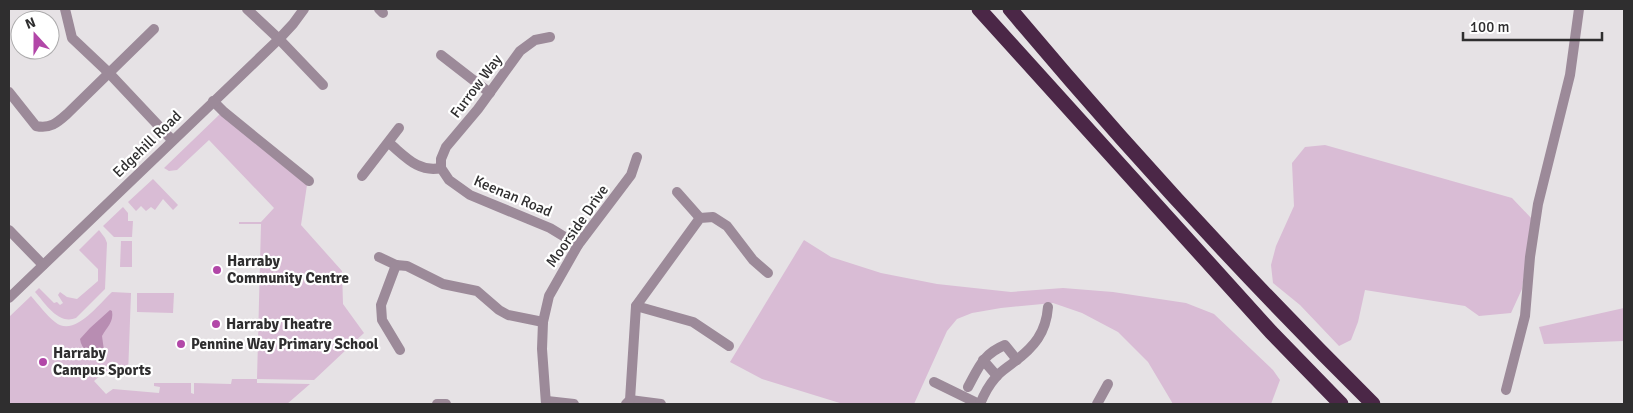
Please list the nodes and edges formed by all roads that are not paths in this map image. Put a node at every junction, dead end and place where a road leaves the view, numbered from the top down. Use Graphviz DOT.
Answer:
graph roads {
  1 [pos="247,9"];
  2 [pos="304,9"];
  3 [pos="979,9"];
  4 [pos="1010,9"];
  5 [pos="1579,9"];
  6 [pos="68,10"];
  7 [pos="154,29"];
  8 [pos="550,37"];
  9 [pos="279,38"];
  10 [pos="441,55"];
  11 [pos="108,72"];
  12 [pos="323,85"];
  13 [pos="9,92"];
  14 [pos="490,93"];
  15 [pos="213,101"];
  16 [pos="399,128"];
  17 [pos="172,140"];
  18 [pos="388,143"];
  19 [pos="637,157"];
  20 [pos="441,168"];
  21 [pos="362,176"];
  22 [pos="309,181"];
  23 [pos="677,192"];
  24 [pos="700,218"];
  25 [pos="9,230"];
  26 [pos="578,245"];
  27 [pos="379,257"];
  28 [pos="396,264"];
  29 [pos="43,265"];
  30 [pos="768,273"];
  31 [pos="9,298"];
  32 [pos="636,306"];
  33 [pos="1048,308"];
  34 [pos="543,322"];
  35 [pos="729,346"];
  36 [pos="400,350"];
  37 [pos="983,360"];
  38 [pos="1017,360"];
  39 [pos="997,376"];
  40 [pos="934,382"];
  41 [pos="1108,384"];
  42 [pos="968,387"];
  43 [pos="1506,390"];
  44 [pos="628,402"];
  45 [pos="546,403"];
  46 [pos="437,404"];
  47 [pos="446,404"];
  48 [pos="574,404"];
  49 [pos="661,404"];
  50 [pos="979,404"];
  51 [pos="1097,404"];
  52 [pos="1342,404"];
  53 [pos="1373,404"];
  1 -- 9 [label="street"];
  2 -- 9 [label="street, Edgehill Road"];
  3 -- 52 [label="highway"];
  4 -- 53 [label="highway"];
  5 -- 43 [label="street"];
  6 -- 11 [label="street"];
  7 -- 11 [label="street"];
  8 -- 14 [label="street, Furrow Way"];
  9 -- 12 [label="street"];
  9 -- 15 [label="street, Edgehill Road"];
  10 -- 14 [label="street"];
  11 -- 13 [label="street"];
  11 -- 17 [label="street"];
  14 -- 20 [label="street, Furrow Way"];
  15 -- 17 [label="street, Edgehill Road"];
  15 -- 22 [label="street"];
  16 -- 18 [label="street"];
  17 -- 29 [label="street, Edgehill Road"];
  18 -- 20 [label="street"];
  18 -- 21 [label="street"];
  19 -- 26 [label="street, Moorside Drive"];
  20 -- 26 [label="street, Keenan Road"];
  23 -- 24 [label="street"];
  24 -- 30 [label="street"];
  24 -- 32 [label="street"];
  25 -- 29 [label="street"];
  26 -- 34 [label="street, Moorside Drive"];
  27 -- 28 [label="street"];
  28 -- 34 [label="street"];
  28 -- 36 [label="street"];
  29 -- 31 [label="street, Edgehill Road"];
  32 -- 35 [label="street"];
  32 -- 44 [label="street"];
  33 -- 38 [label="street"];
  34 -- 45 [label="street, Moorside Drive"];
  37 -- 38 [label="street"];
  37 -- 39 [label="street"];
  37 -- 42 [label="street"];
  38 -- 39 [label="street"];
  39 -- 50 [label="street"];
  40 -- 50 [label="street"];
  41 -- 51 [label="street"];
  44 -- 49 [label="street"];
  45 -- 48 [label="street"];
  46 -- 47 [label="street"];
}
